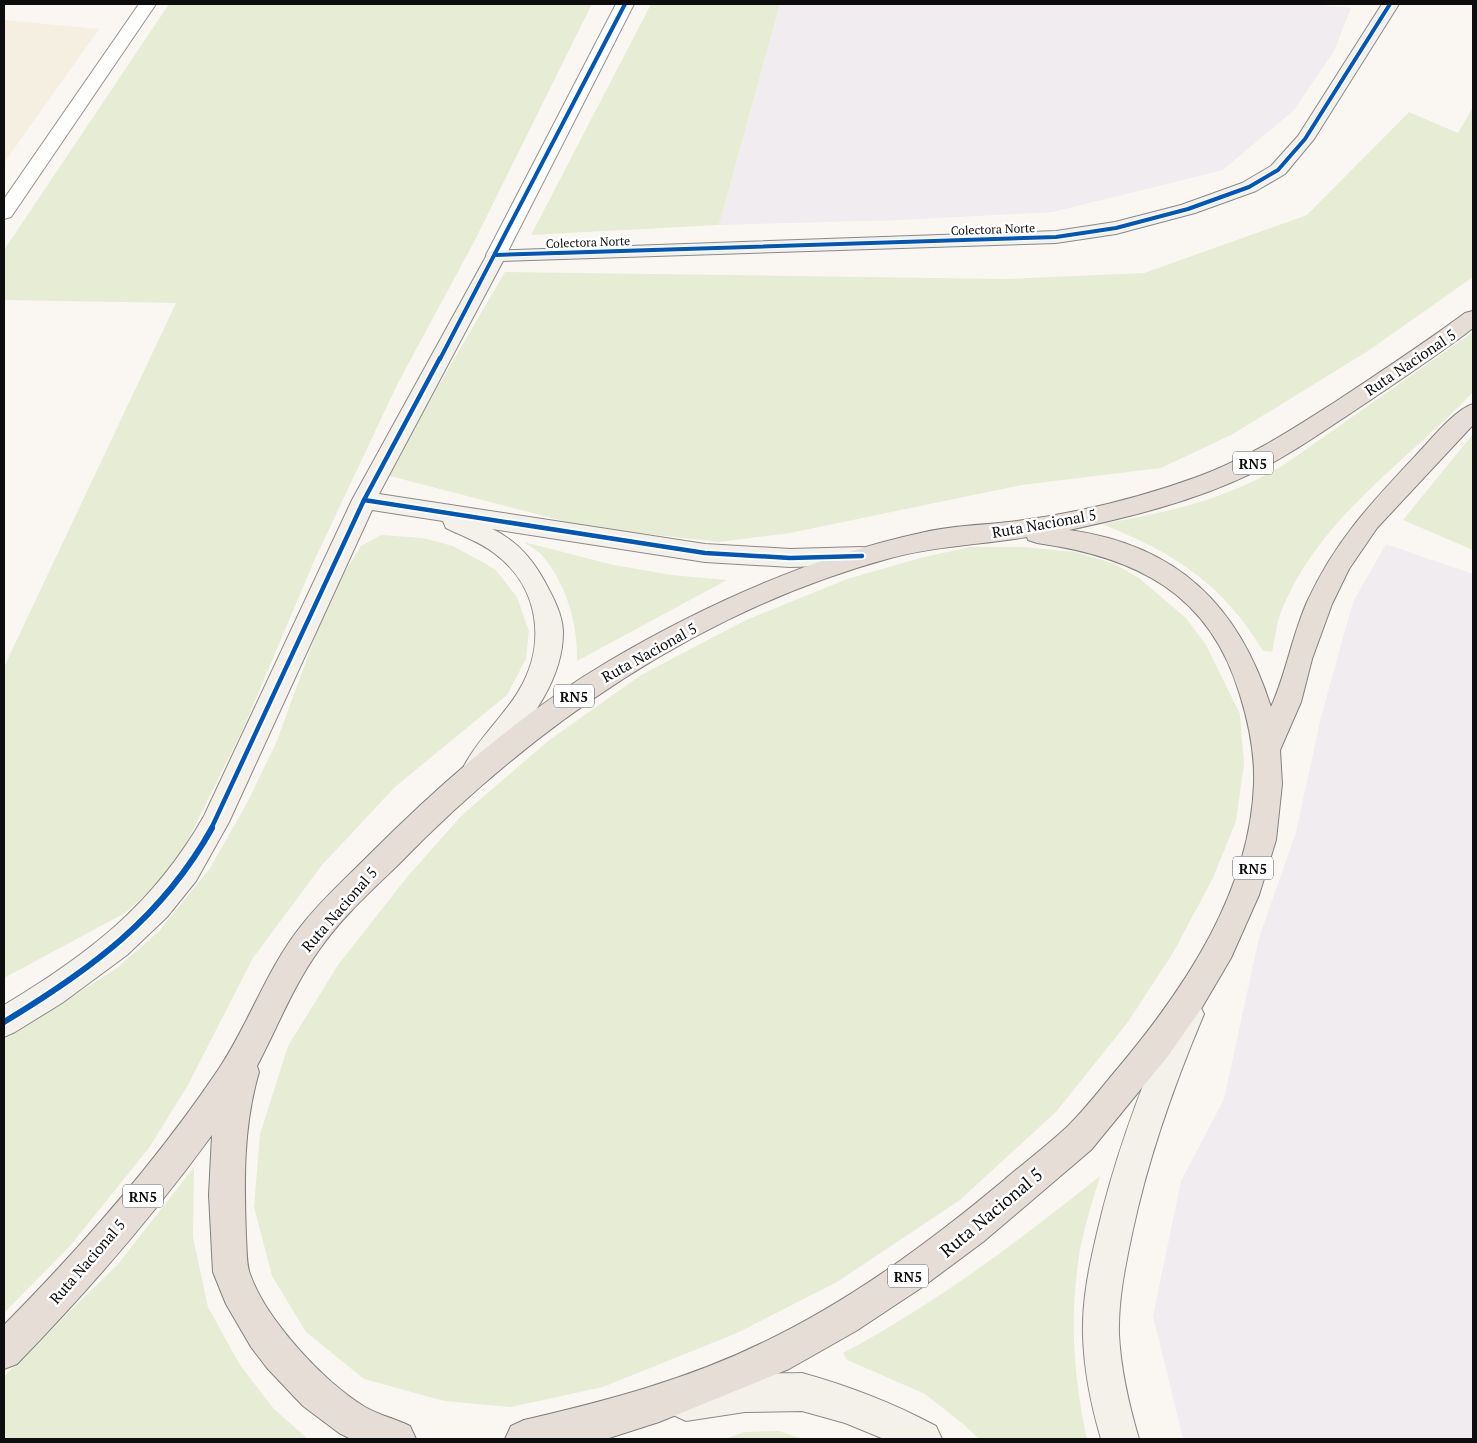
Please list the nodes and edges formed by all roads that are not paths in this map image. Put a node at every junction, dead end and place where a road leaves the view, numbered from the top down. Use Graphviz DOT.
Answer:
graph roads {
  1 [pos="147,4"];
  2 [pos="625,4"];
  3 [pos="1390,4"];
  4 [pos="4,213"];
  5 [pos="496,255"];
  6 [pos="1473,318"];
  7 [pos="1473,412"];
  8 [pos="364,500"];
  9 [pos="436,512"];
  10 [pos="998,532"];
  11 [pos="862,556"];
  12 [pos="1268,746"];
  13 [pos="467,781"];
  14 [pos="1203,980"];
  15 [pos="4,1022"];
  16 [pos="259,1025"];
  17 [pos="4,1351"];
  18 [pos="617,1417"];
  19 [pos="397,1439"];
  20 [pos="524,1439"];
  21 [pos="923,1439"];
  22 [pos="1120,1439"];
  1 -- 4 [label="street"];
  2 -- 5 [label="street"];
  3 -- 5 [label="street, Colectora Norte"];
  5 -- 8 [label="street"];
  6 -- 10 [label="highway, Ruta Nacional 5 / RN5"];
  7 -- 12 [label="highway, RN5"];
  8 -- 9 [label="street"];
  8 -- 15 [label="street"];
  9 -- 11 [label="street"];
  9 -- 13 [label="street"];
  10 -- 11 [label="highway, Ruta Nacional 5 / RN5"];
  10 -- 12 [label="highway"];
  11 -- 13 [label="highway, Ruta Nacional 5 / RN5"];
  12 -- 14 [label="highway, RN5"];
  13 -- 16 [label="highway, Ruta Nacional 5 / RN5"];
  14 -- 18 [label="highway, Ruta Nacional 5 / RN5"];
  14 -- 22 [label="street"];
  16 -- 17 [label="highway, Ruta Nacional 5 / RN5"];
  16 -- 19 [label="highway"];
  18 -- 20 [label="highway, Ruta Nacional 5 / RN5"];
  18 -- 21 [label="street"];
}
